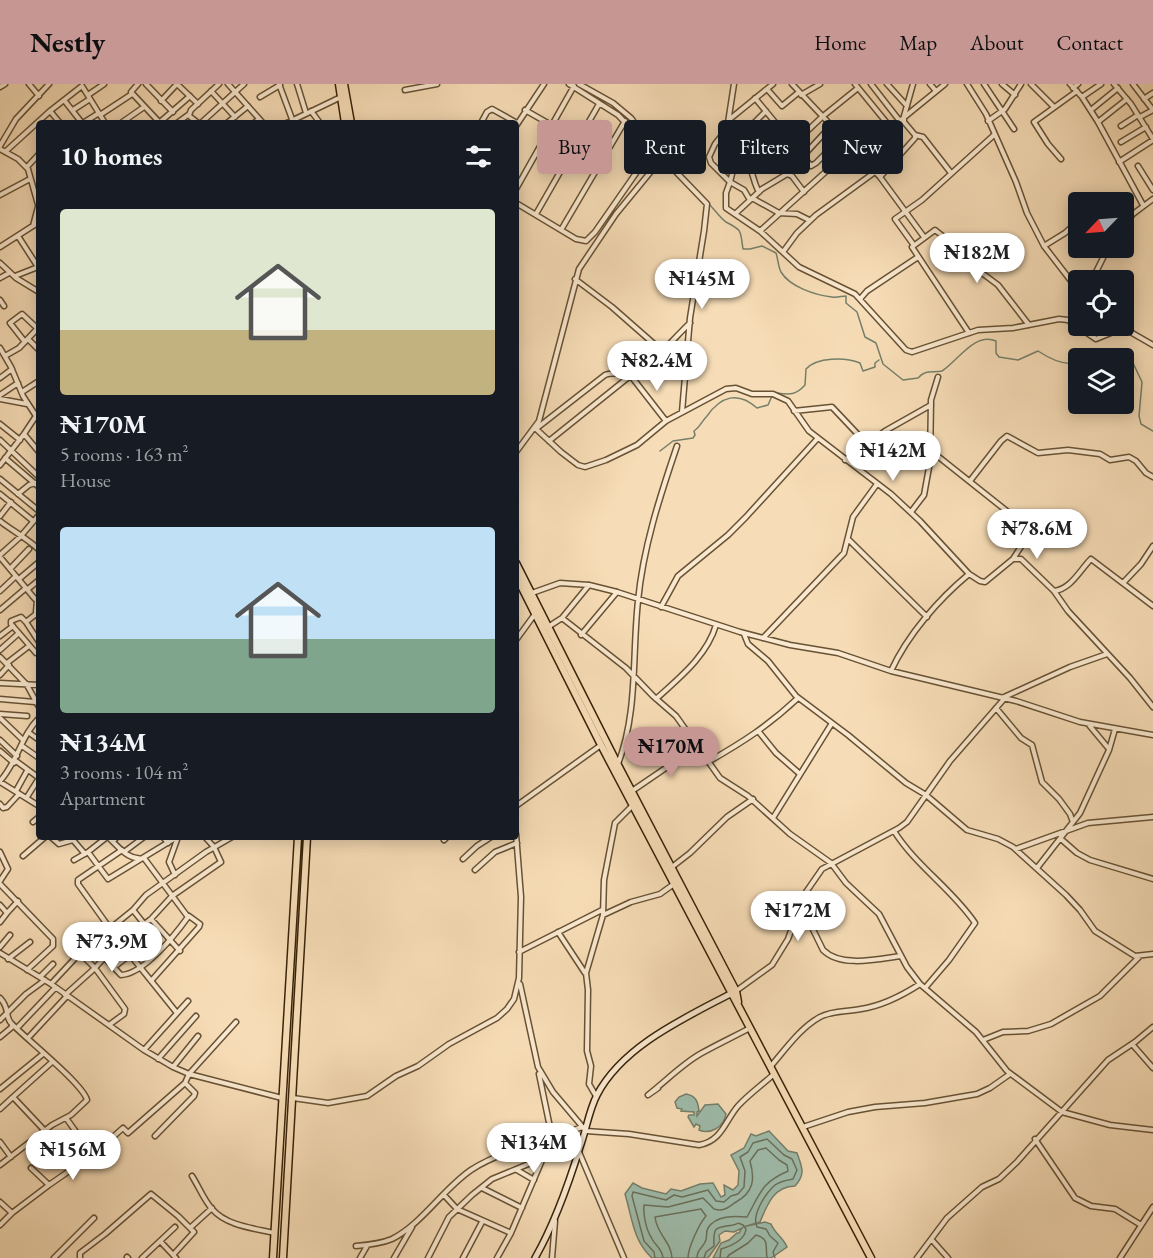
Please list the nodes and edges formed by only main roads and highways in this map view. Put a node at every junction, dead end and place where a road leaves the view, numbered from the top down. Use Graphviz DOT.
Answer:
graph roads {
  1 [pos="339,84"];
  2 [pos="344,84"];
  3 [pos="345,120"];
  4 [pos="350,120"];
  5 [pos="519,569"];
  6 [pos="519,582"];
  7 [pos="298,840"];
  8 [pos="308,840"];
  9 [pos="734,992"];
  10 [pos="273,1258"];
  11 [pos="283,1258"];
  12 [pos="870,1258"];
  1 -- 3 [label="main road"];
  2 -- 4 [label="main road"];
  5 -- 9 [label="main road"];
  6 -- 9 [label="main road"];
  7 -- 10 [label="main road"];
  8 -- 11 [label="main road"];
  9 -- 12 [label="main road"];
}
